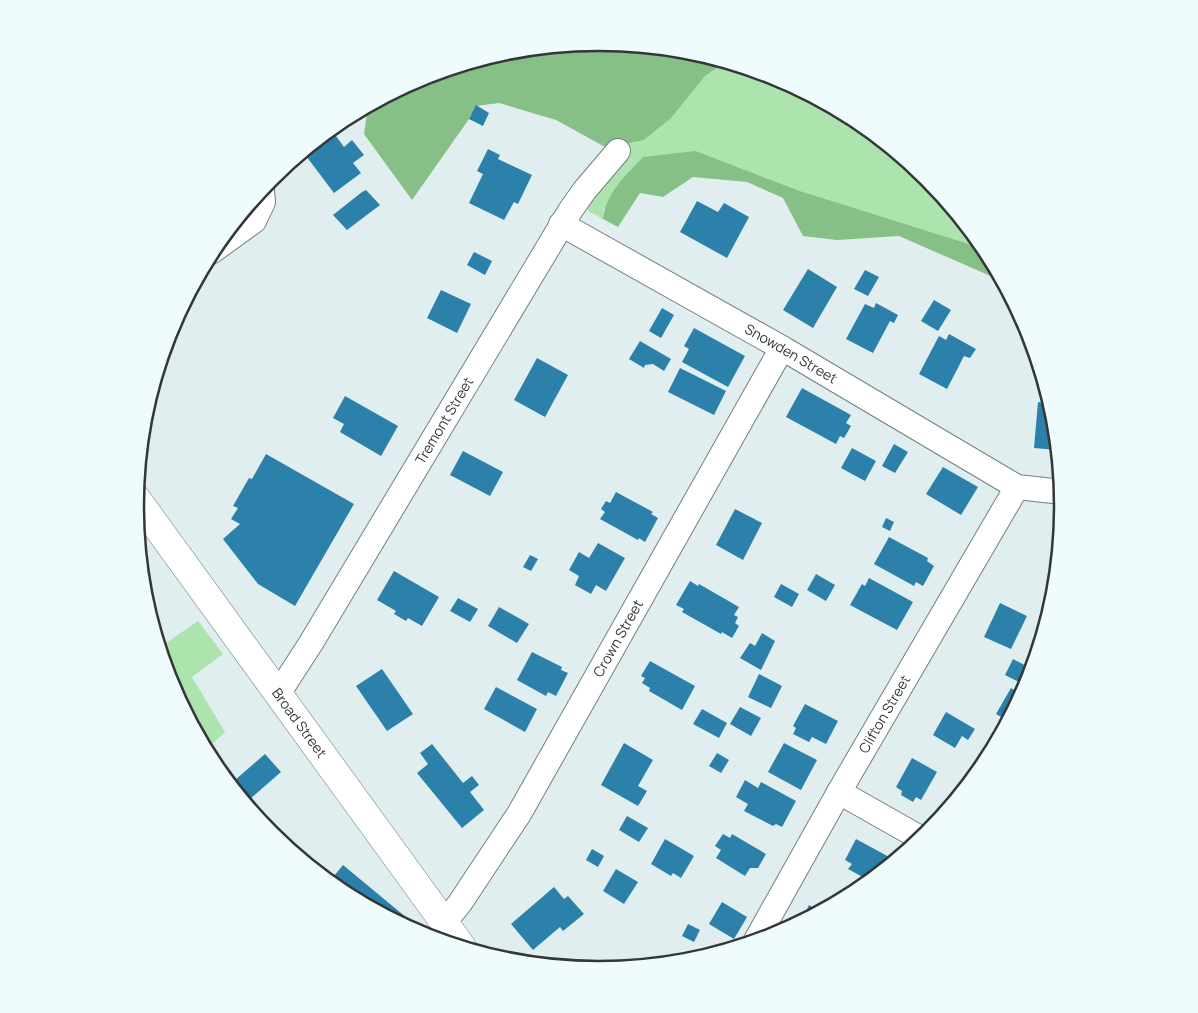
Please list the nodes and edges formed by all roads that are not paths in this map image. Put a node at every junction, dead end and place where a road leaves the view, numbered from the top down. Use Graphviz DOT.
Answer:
graph roads {
  1 [pos="618,151"];
  2 [pos="260,203"];
  3 [pos="561,224"];
  4 [pos="233,236"];
  5 [pos="782,348"];
  6 [pos="1017,487"];
  7 [pos="1053,491"];
  8 [pos="144,509"];
  9 [pos="278,694"];
  10 [pos="839,792"];
  11 [pos="914,835"];
  12 [pos="444,923"];
  13 [pos="761,932"];
  14 [pos="456,939"];
  1 -- 3 [label="street, Tremont Street"];
  2 -- 4 [label="street"];
  3 -- 5 [label="street, Snowden Street"];
  3 -- 9 [label="street, Tremont Street"];
  5 -- 6 [label="street, Snowden Street"];
  5 -- 12 [label="street, Crown Street"];
  6 -- 7 [label="street"];
  6 -- 10 [label="street, Clifton Street"];
  8 -- 9 [label="main road, Broad Street"];
  9 -- 12 [label="main road, Broad Street"];
  10 -- 11 [label="street"];
  10 -- 13 [label="street, Clifton Street"];
  12 -- 14 [label="main road, Broad Street"];
}
